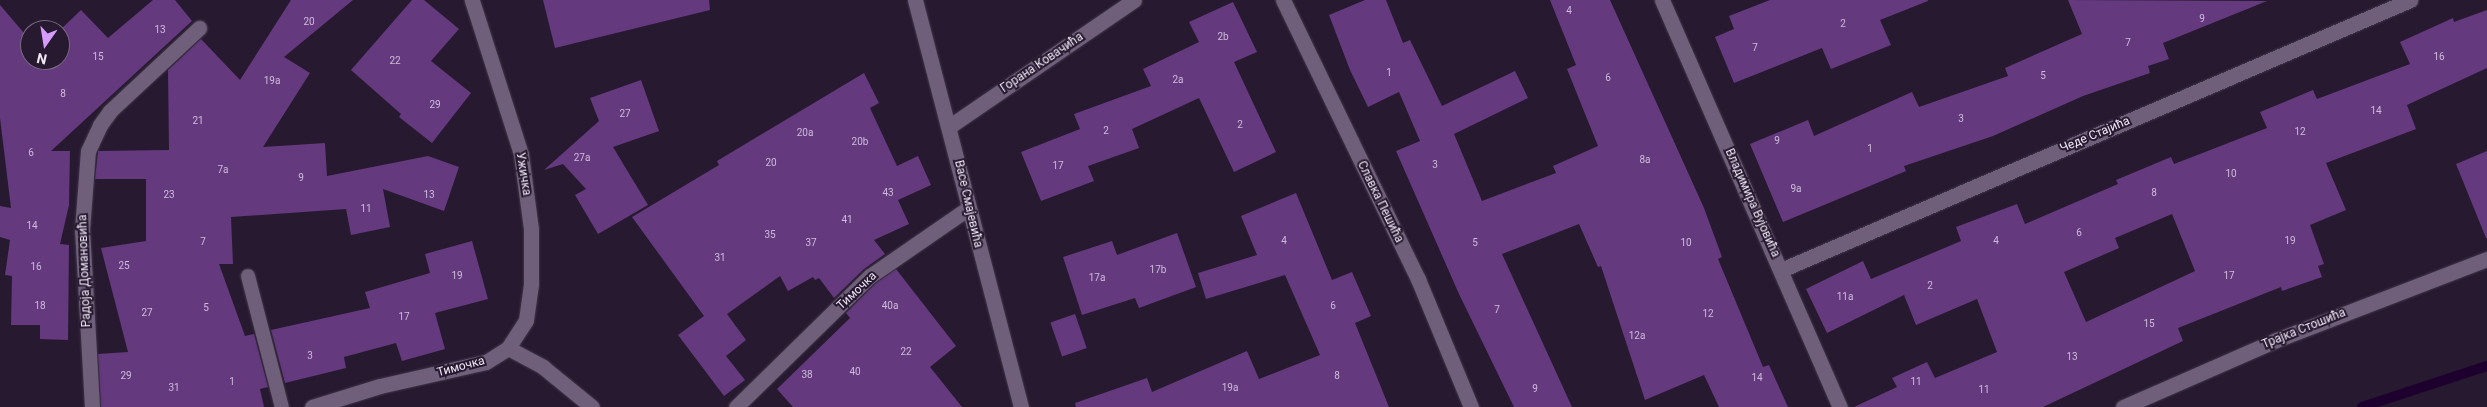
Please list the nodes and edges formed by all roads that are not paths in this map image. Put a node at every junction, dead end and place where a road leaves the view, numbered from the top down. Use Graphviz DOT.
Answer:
graph roads {
  1 [pos="472,0"];
  2 [pos="915,0"];
  3 [pos="1134,0"];
  4 [pos="1283,0"];
  5 [pos="2410,0"];
  6 [pos="1666,1"];
  7 [pos="199,28"];
  8 [pos="950,126"];
  9 [pos="968,210"];
  10 [pos="2487,259"];
  11 [pos="1781,270"];
  12 [pos="248,276"];
  13 [pos="508,348"];
  14 [pos="92,407"];
  15 [pos="282,407"];
  16 [pos="312,407"];
  17 [pos="592,407"];
  18 [pos="736,407"];
  19 [pos="1021,407"];
  20 [pos="1471,407"];
  21 [pos="1840,407"];
  22 [pos="2123,407"];
  1 -- 13 [label="street, Ужичка"];
  2 -- 8 [label="street, Васе Смајевића"];
  3 -- 8 [label="street, Горана Ковачића"];
  4 -- 20 [label="street, Славка Пешића"];
  5 -- 11 [label="street, Чеде Стајића"];
  6 -- 11 [label="street, Владимира Вујовића"];
  7 -- 14 [label="street, Радоја Домановића"];
  8 -- 9 [label="street, Васе Смајевића"];
  9 -- 18 [label="street, Тимочка"];
  9 -- 19 [label="street, Васе Смајевића"];
  10 -- 22 [label="street, Трајка Стошића"];
  11 -- 21 [label="street, Владимира Вујовића"];
  12 -- 15 [label="lane"];
  13 -- 16 [label="street, Тимочка"];
  13 -- 17 [label="street"];
}
